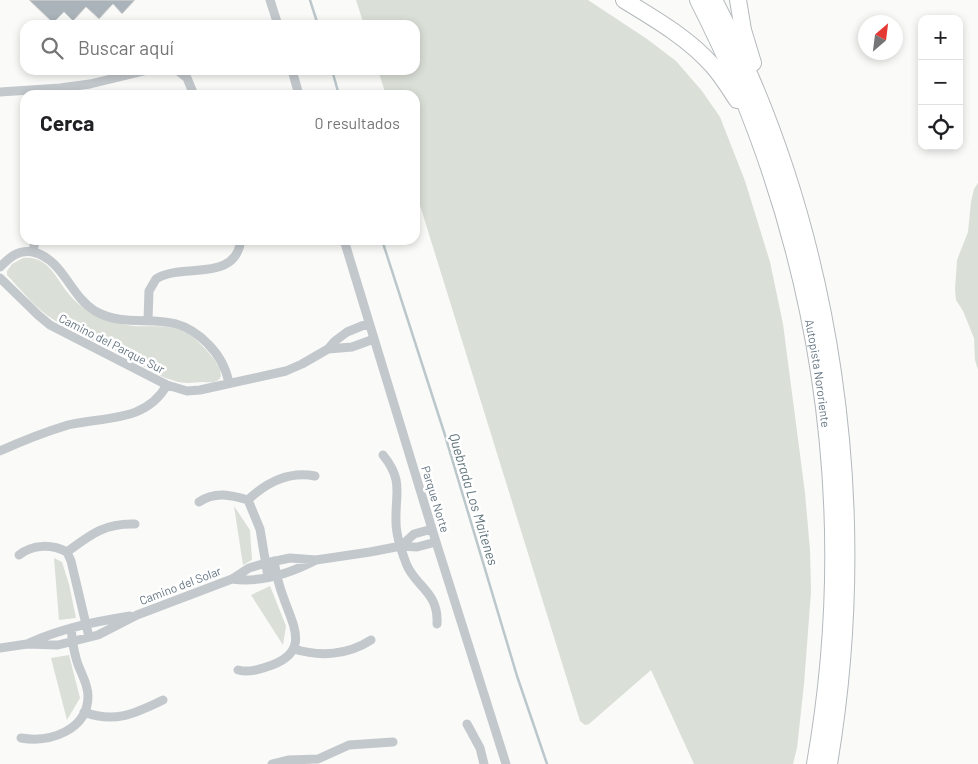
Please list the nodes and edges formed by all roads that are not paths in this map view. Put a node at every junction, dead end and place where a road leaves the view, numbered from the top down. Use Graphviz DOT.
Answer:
graph roads {
  1 [pos="270,0"];
  2 [pos="624,0"];
  3 [pos="698,0"];
  4 [pos="714,0"];
  5 [pos="738,0"];
  6 [pos="276,20"];
  7 [pos="127,75"];
  8 [pos="183,75"];
  9 [pos="294,75"];
  10 [pos="30,90"];
  11 [pos="192,90"];
  12 [pos="298,90"];
  13 [pos="20,91"];
  14 [pos="0,92"];
  15 [pos="771,128"];
  16 [pos="762,146"];
  17 [pos="34,245"];
  18 [pos="239,245"];
  19 [pos="346,245"];
  20 [pos="33,252"];
  21 [pos="0,267"];
  22 [pos="0,278"];
  23 [pos="148,320"];
  24 [pos="369,323"];
  25 [pos="374,339"];
  26 [pos="328,349"];
  27 [pos="229,383"];
  28 [pos="167,385"];
  29 [pos="0,451"];
  30 [pos="383,455"];
  31 [pos="315,476"];
  32 [pos="248,500"];
  33 [pos="199,502"];
  34 [pos="135,524"];
  35 [pos="432,529"];
  36 [pos="436,542"];
  37 [pos="401,546"];
  38 [pos="67,552"];
  39 [pos="19,554"];
  40 [pos="316,560"];
  41 [pos="270,562"];
  42 [pos="272,576"];
  43 [pos="232,578"];
  44 [pos="137,615"];
  45 [pos="86,623"];
  46 [pos="437,624"];
  47 [pos="71,628"];
  48 [pos="89,637"];
  49 [pos="371,640"];
  50 [pos="73,642"];
  51 [pos="27,644"];
  52 [pos="0,648"];
  53 [pos="294,649"];
  54 [pos="238,670"];
  55 [pos="163,700"];
  56 [pos="84,712"];
  57 [pos="467,724"];
  58 [pos="21,738"];
  59 [pos="392,742"];
  60 [pos="319,762"];
  61 [pos="272,764"];
  62 [pos="484,764"];
  63 [pos="506,764"];
  64 [pos="815,764"];
  65 [pos="829,764"];
  1 -- 6 [label="street"];
  2 -- 16 [label="highway"];
  3 -- 16 [label="highway, Autopista Nororiente"];
  4 -- 15 [label="highway, Autopista Nororiente"];
  5 -- 15 [label="highway"];
  7 -- 10 [label="street"];
  8 -- 11 [label="street"];
  9 -- 12 [label="street"];
  13 -- 14 [label="street"];
  15 -- 65 [label="highway, Autopista Nororiente"];
  16 -- 64 [label="highway, Autopista Nororiente"];
  17 -- 20 [label="street"];
  18 -- 23 [label="street"];
  19 -- 24 [label="street, Parque Norte"];
  20 -- 21 [label="street"];
  20 -- 23 [label="street"];
  22 -- 28 [label="street, Camino del Parque Sur"];
  23 -- 27 [label="street"];
  24 -- 25 [label="street, Parque Norte"];
  24 -- 26 [label="street"];
  25 -- 26 [label="street"];
  25 -- 35 [label="street, Parque Norte"];
  26 -- 27 [label="street, Camino del Parque Sur"];
  27 -- 28 [label="street, Camino del Parque Sur"];
  28 -- 29 [label="street"];
  30 -- 37 [label="street"];
  31 -- 32 [label="street"];
  32 -- 33 [label="street"];
  32 -- 41 [label="street"];
  34 -- 38 [label="street"];
  35 -- 36 [label="street, Parque Norte"];
  35 -- 37 [label="street, Camino del Solar"];
  36 -- 37 [label="street, Camino del Solar"];
  36 -- 63 [label="street, Parque Norte"];
  37 -- 40 [label="street, Camino del Solar"];
  37 -- 46 [label="street"];
  38 -- 39 [label="street"];
  38 -- 45 [label="street"];
  40 -- 41 [label="street, Camino del Solar"];
  40 -- 42 [label="street, Camino del Solar"];
  41 -- 42 [label="street"];
  41 -- 43 [label="street, Camino del Solar"];
  42 -- 43 [label="street, Camino del Solar"];
  42 -- 53 [label="street"];
  43 -- 44 [label="street, Camino del Solar"];
  44 -- 45 [label="street, Camino del Solar"];
  44 -- 48 [label="street, Camino del Solar"];
  45 -- 47 [label="street, Camino del Solar"];
  45 -- 48 [label="street"];
  47 -- 50 [label="street"];
  47 -- 51 [label="street, Camino del Solar"];
  48 -- 50 [label="street, Camino del Solar"];
  49 -- 53 [label="street"];
  50 -- 51 [label="street, Camino del Solar"];
  50 -- 56 [label="street"];
  51 -- 52 [label="street, Camino del Solar"];
  53 -- 54 [label="street"];
  55 -- 56 [label="street"];
  56 -- 58 [label="street"];
  57 -- 62 [label="street"];
  59 -- 60 [label="street"];
  60 -- 61 [label="street"];
}
